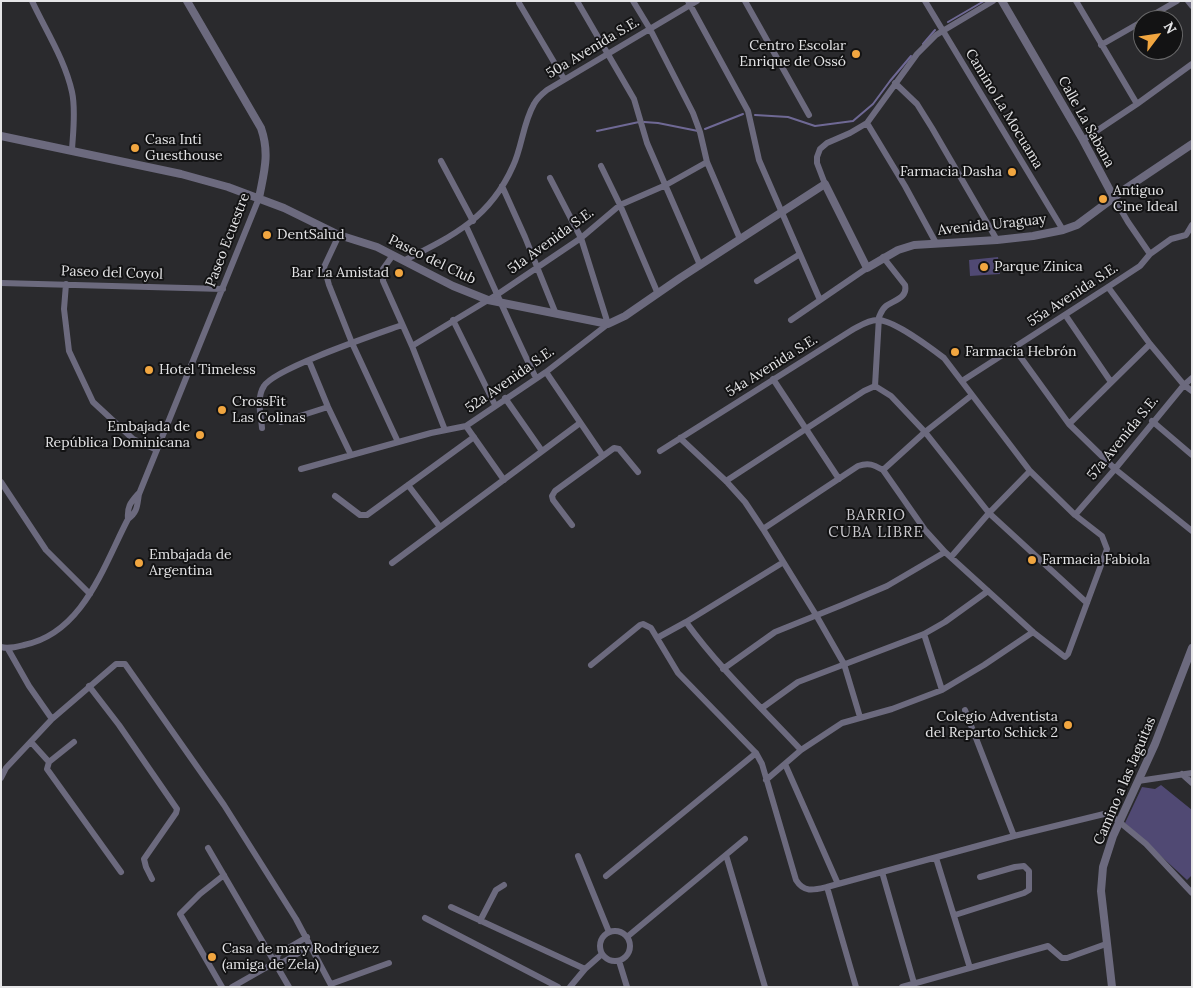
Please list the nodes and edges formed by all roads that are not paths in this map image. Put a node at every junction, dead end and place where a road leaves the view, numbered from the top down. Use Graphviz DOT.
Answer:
graph roads {
  1 [pos="32,1"];
  2 [pos="187,1"];
  3 [pos="577,1"];
  4 [pos="633,1"];
  5 [pos="696,1"];
  6 [pos="745,1"];
  7 [pos="925,1"];
  8 [pos="993,1"];
  9 [pos="1002,1"];
  10 [pos="1076,1"];
  11 [pos="1177,1"];
  12 [pos="1188,1"];
  13 [pos="519,3"];
  14 [pos="689,3"];
  15 [pos="1192,6"];
  16 [pos="1161,10"];
  17 [pos="1133,26"];
  18 [pos="650,28"];
  19 [pos="942,30"];
  20 [pos="1101,45"];
  21 [pos="606,54"];
  22 [pos="1192,64"];
  23 [pos="564,79"];
  24 [pos="895,83"];
  25 [pos="1137,104"];
  26 [pos="809,115"];
  27 [pos="867,123"];
  28 [pos="1,136"];
  29 [pos="1083,140"];
  30 [pos="1192,144"];
  31 [pos="72,150"];
  32 [pos="441,161"];
  33 [pos="707,162"];
  34 [pos="601,166"];
  35 [pos="550,178"];
  36 [pos="825,184"];
  37 [pos="666,185"];
  38 [pos="502,186"];
  39 [pos="259,198"];
  40 [pos="1114,198"];
  41 [pos="620,205"];
  42 [pos="783,212"];
  43 [pos="473,220"];
  44 [pos="1192,225"];
  45 [pos="466,226"];
  46 [pos="1063,230"];
  47 [pos="339,235"];
  48 [pos="1189,235"];
  49 [pos="581,238"];
  50 [pos="740,239"];
  51 [pos="997,240"];
  52 [pos="936,243"];
  53 [pos="800,254"];
  54 [pos="1150,254"];
  55 [pos="394,255"];
  56 [pos="884,257"];
  57 [pos="405,260"];
  58 [pos="700,266"];
  59 [pos="538,267"];
  60 [pos="867,268"];
  61 [pos="757,281"];
  62 [pos="1,283"];
  63 [pos="66,284"];
  64 [pos="1108,288"];
  65 [pos="223,289"];
  66 [pos="498,294"];
  67 [pos="658,294"];
  68 [pos="488,300"];
  69 [pos="820,300"];
  70 [pos="501,303"];
  71 [pos="556,314"];
  72 [pos="1066,316"];
  73 [pos="453,320"];
  74 [pos="791,320"];
  75 [pos="879,320"];
  76 [pos="608,324"];
  77 [pos="402,325"];
  78 [pos="352,343"];
  79 [pos="1150,344"];
  80 [pos="412,346"];
  81 [pos="1014,348"];
  82 [pos="309,361"];
  83 [pos="546,372"];
  84 [pos="536,378"];
  85 [pos="1192,378"];
  86 [pos="773,379"];
  87 [pos="962,381"];
  88 [pos="1111,382"];
  89 [pos="1184,384"];
  90 [pos="875,386"];
  91 [pos="1192,392"];
  92 [pos="972,395"];
  93 [pos="505,398"];
  94 [pos="495,405"];
  95 [pos="328,407"];
  96 [pos="1152,421"];
  97 [pos="281,422"];
  98 [pos="580,423"];
  99 [pos="1069,424"];
  100 [pos="466,426"];
  101 [pos="262,428"];
  102 [pos="806,429"];
  103 [pos="445,430"];
  104 [pos="925,432"];
  105 [pos="474,437"];
  106 [pos="680,438"];
  107 [pos="398,442"];
  108 [pos="157,450"];
  109 [pos="542,451"];
  110 [pos="660,451"];
  111 [pos="351,455"];
  112 [pos="1192,455"];
  113 [pos="603,456"];
  114 [pos="301,469"];
  115 [pos="1115,469"];
  116 [pos="883,470"];
  117 [pos="1030,471"];
  118 [pos="638,472"];
  119 [pos="838,479"];
  120 [pos="504,480"];
  121 [pos="726,481"];
  122 [pos="1,482"];
  123 [pos="408,485"];
  124 [pos="335,496"];
  125 [pos="989,513"];
  126 [pos="1074,515"];
  127 [pos="572,525"];
  128 [pos="440,527"];
  129 [pos="762,529"];
  130 [pos="1192,531"];
  131 [pos="945,552"];
  132 [pos="951,557"];
  133 [pos="782,562"];
  134 [pos="392,563"];
  135 [pos="988,591"];
  136 [pos="90,594"];
  137 [pos="1088,603"];
  138 [pos="816,615"];
  139 [pos="686,622"];
  140 [pos="1033,632"];
  141 [pos="924,634"];
  142 [pos="657,638"];
  143 [pos="5,648"];
  144 [pos="1192,648"];
  145 [pos="844,664"];
  146 [pos="591,665"];
  147 [pos="723,668"];
  148 [pos="89,686"];
  149 [pos="942,690"];
  150 [pos="762,708"];
  151 [pos="965,710"];
  152 [pos="860,717"];
  153 [pos="52,719"];
  154 [pos="30,742"];
  155 [pos="74,742"];
  156 [pos="801,750"];
  157 [pos="756,753"];
  158 [pos="49,762"];
  159 [pos="785,764"];
  160 [pos="1192,773"];
  161 [pos="1182,774"];
  162 [pos="1,778"];
  163 [pos="766,780"];
  164 [pos="1138,781"];
  165 [pos="1192,783"];
  166 [pos="1119,821"];
  167 [pos="1014,836"];
  168 [pos="745,839"];
  169 [pos="208,848"];
  170 [pos="726,855"];
  171 [pos="578,856"];
  172 [pos="936,858"];
  173 [pos="121,872"];
  174 [pos="882,872"];
  175 [pos="224,875"];
  176 [pos="606,876"];
  177 [pos="980,877"];
  178 [pos="152,879"];
  179 [pos="838,884"];
  180 [pos="504,885"];
  181 [pos="827,887"];
  182 [pos="1192,893"];
  183 [pos="451,907"];
  184 [pos="955,915"];
  185 [pos="425,918"];
  186 [pos="480,920"];
  187 [pos="609,932"];
  188 [pos="307,937"];
  189 [pos="627,937"];
  190 [pos="1106,944"];
  191 [pos="311,946"];
  192 [pos="602,954"];
  193 [pos="619,961"];
  194 [pos="276,962"];
  195 [pos="388,963"];
  196 [pos="970,968"];
  197 [pos="585,969"];
  198 [pos="914,983"];
  199 [pos="332,986"];
  200 [pos="222,987"];
  201 [pos="232,987"];
  202 [pos="289,987"];
  203 [pos="558,987"];
  204 [pos="570,987"];
  205 [pos="627,987"];
  206 [pos="765,987"];
  207 [pos="856,987"];
  208 [pos="902,987"];
  209 [pos="1112,987"];
  1 -- 31 [label="street"];
  2 -- 39 [label="street, Paseo Ecuestre"];
  3 -- 21 [label="street"];
  4 -- 18 [label="street"];
  5 -- 14 [label="street, 50a Avenida S.E."];
  6 -- 26 [label="street"];
  7 -- 19 [label="street, Camino La Mocuama"];
  8 -- 19 [label="street"];
  9 -- 29 [label="street, Calle La Sabana"];
  10 -- 20 [label="street"];
  11 -- 16 [label="street"];
  12 -- 15 [label="street"];
  13 -- 23 [label="street"];
  14 -- 18 [label="street, 50a Avenida S.E."];
  14 -- 42 [label="street"];
  17 -- 20 [label="street"];
  18 -- 21 [label="street, 50a Avenida S.E."];
  18 -- 33 [label="street"];
  19 -- 24 [label="street"];
  19 -- 46 [label="street, Camino La Mocuama"];
  20 -- 25 [label="street"];
  21 -- 23 [label="street, 50a Avenida S.E."];
  21 -- 37 [label="street"];
  22 -- 25 [label="street"];
  23 -- 38 [label="street, 50a Avenida S.E."];
  24 -- 27 [label="street"];
  24 -- 51 [label="street"];
  25 -- 29 [label="street"];
  27 -- 36 [label="street"];
  27 -- 52 [label="street"];
  28 -- 31 [label="street, Paseo del Club"];
  29 -- 40 [label="street, Calle La Sabana"];
  30 -- 40 [label="street, Avenida Uraguay"];
  31 -- 39 [label="street, Paseo del Club"];
  32 -- 43 [label="street"];
  33 -- 37 [label="street, 51a Avenida S.E."];
  33 -- 50 [label="street"];
  34 -- 41 [label="street"];
  35 -- 49 [label="street"];
  36 -- 42 [label="street"];
  36 -- 60 [label="street"];
  37 -- 41 [label="street, 51a Avenida S.E."];
  37 -- 58 [label="street"];
  38 -- 43 [label="street, 50a Avenida S.E."];
  38 -- 59 [label="street"];
  39 -- 47 [label="street, Paseo del Club"];
  39 -- 65 [label="street, Paseo Ecuestre"];
  40 -- 46 [label="street, Avenida Uraguay"];
  40 -- 54 [label="street, Calle La Sabana"];
  41 -- 49 [label="street, 51a Avenida S.E."];
  41 -- 67 [label="street"];
  42 -- 50 [label="street"];
  42 -- 53 [label="street"];
  43 -- 45 [label="street, 50a Avenida S.E."];
  44 -- 48 [label="street, 55a Avenida S.E."];
  45 -- 57 [label="street, 50a Avenida S.E."];
  45 -- 66 [label="street"];
  46 -- 51 [label="street, Avenida Uraguay"];
  47 -- 55 [label="street, Paseo del Club"];
  47 -- 78 [label="street"];
  48 -- 54 [label="street, 55a Avenida S.E."];
  49 -- 59 [label="street, 51a Avenida S.E."];
  49 -- 76 [label="street"];
  50 -- 58 [label="street"];
  51 -- 52 [label="street, Avenida Uraguay"];
  52 -- 56 [label="street, Avenida Uraguay"];
  53 -- 61 [label="street"];
  53 -- 69 [label="street"];
  54 -- 64 [label="street, 55a Avenida S.E."];
  55 -- 57 [label="street, Paseo del Club"];
  55 -- 77 [label="street"];
  56 -- 60 [label="street, Avenida Uraguay"];
  56 -- 75 [label="street"];
  57 -- 68 [label="street, Paseo del Club"];
  58 -- 67 [label="street"];
  59 -- 66 [label="street, 51a Avenida S.E."];
  59 -- 71 [label="street"];
  60 -- 69 [label="street, Avenida Uraguay"];
  62 -- 63 [label="street, Paseo del Coyol"];
  63 -- 65 [label="street, Paseo del Coyol"];
  63 -- 108 [label="street"];
  64 -- 72 [label="street, 55a Avenida S.E."];
  64 -- 79 [label="street"];
  65 -- 108 [label="street, Paseo Ecuestre"];
  66 -- 68 [label="street, 51a Avenida S.E."];
  66 -- 70 [label="street"];
  67 -- 76 [label="street"];
  68 -- 70 [label="street, Paseo del Club"];
  68 -- 73 [label="street, 51a Avenida S.E."];
  69 -- 74 [label="street, Avenida Uraguay"];
  70 -- 71 [label="street, Paseo del Club"];
  70 -- 84 [label="street"];
  71 -- 76 [label="street, Paseo del Club"];
  72 -- 81 [label="street, 55a Avenida S.E."];
  72 -- 88 [label="street"];
  73 -- 80 [label="street, 51a Avenida S.E."];
  73 -- 94 [label="street"];
  75 -- 86 [label="street, 54a Avenida S.E."];
  75 -- 87 [label="street"];
  75 -- 90 [label="street"];
  76 -- 83 [label="street, 52a Avenida S.E."];
  77 -- 78 [label="street"];
  77 -- 80 [label="street"];
  78 -- 82 [label="street"];
  78 -- 107 [label="street"];
  79 -- 88 [label="street"];
  79 -- 89 [label="street"];
  80 -- 103 [label="street"];
  81 -- 87 [label="street, 55a Avenida S.E."];
  81 -- 99 [label="street"];
  82 -- 95 [label="street"];
  82 -- 101 [label="street"];
  83 -- 84 [label="street, 52a Avenida S.E."];
  83 -- 98 [label="street"];
  84 -- 93 [label="street, 52a Avenida S.E."];
  85 -- 89 [label="street, 57a Avenida S.E."];
  86 -- 102 [label="street"];
  86 -- 106 [label="street, 54a Avenida S.E."];
  87 -- 92 [label="street"];
  88 -- 99 [label="street"];
  89 -- 91 [label="street"];
  89 -- 96 [label="street, 57a Avenida S.E."];
  90 -- 102 [label="street"];
  90 -- 104 [label="street"];
  92 -- 104 [label="street"];
  92 -- 117 [label="street"];
  93 -- 94 [label="street, 52a Avenida S.E."];
  93 -- 109 [label="street"];
  94 -- 100 [label="street, 52a Avenida S.E."];
  95 -- 97 [label="street"];
  95 -- 111 [label="street"];
  96 -- 112 [label="street"];
  96 -- 115 [label="street, 57a Avenida S.E."];
  98 -- 109 [label="street"];
  98 -- 113 [label="street"];
  99 -- 115 [label="street"];
  100 -- 103 [label="street, 52a Avenida S.E."];
  100 -- 105 [label="street"];
  102 -- 119 [label="street"];
  102 -- 121 [label="street"];
  103 -- 107 [label="street, 52a Avenida S.E."];
  104 -- 116 [label="street"];
  104 -- 125 [label="street"];
  105 -- 120 [label="street"];
  105 -- 123 [label="street"];
  106 -- 110 [label="street, 54a Avenida S.E."];
  106 -- 121 [label="street"];
  107 -- 111 [label="street, 52a Avenida S.E."];
  108 -- 136 [label="street, Paseo Ecuestre"];
  109 -- 120 [label="street"];
  111 -- 114 [label="street, 52a Avenida S.E."];
  113 -- 118 [label="street"];
  113 -- 127 [label="street"];
  115 -- 126 [label="street, 57a Avenida S.E."];
  115 -- 130 [label="street"];
  116 -- 119 [label="street"];
  116 -- 131 [label="street"];
  117 -- 125 [label="street"];
  117 -- 126 [label="street"];
  119 -- 129 [label="street"];
  120 -- 128 [label="street"];
  121 -- 129 [label="street"];
  122 -- 136 [label="street"];
  123 -- 124 [label="street"];
  123 -- 128 [label="street"];
  125 -- 132 [label="street"];
  125 -- 137 [label="street"];
  126 -- 137 [label="street"];
  128 -- 134 [label="street"];
  129 -- 133 [label="street"];
  131 -- 132 [label="street"];
  131 -- 138 [label="street"];
  132 -- 135 [label="street"];
  133 -- 138 [label="street"];
  133 -- 139 [label="street"];
  135 -- 140 [label="street"];
  135 -- 141 [label="street"];
  136 -- 143 [label="street, Paseo Ecuestre"];
  137 -- 140 [label="street"];
  138 -- 145 [label="street"];
  138 -- 147 [label="street"];
  139 -- 142 [label="street"];
  139 -- 147 [label="street"];
  140 -- 149 [label="street"];
  141 -- 145 [label="street"];
  141 -- 149 [label="street"];
  142 -- 146 [label="street"];
  142 -- 157 [label="street"];
  143 -- 153 [label="street"];
  144 -- 164 [label="street, Camino a las Jaguitas"];
  145 -- 150 [label="street"];
  145 -- 152 [label="street"];
  147 -- 150 [label="street"];
  148 -- 153 [label="street"];
  148 -- 178 [label="street"];
  148 -- 188 [label="street"];
  149 -- 152 [label="street"];
  150 -- 156 [label="street"];
  151 -- 167 [label="street"];
  152 -- 156 [label="street"];
  153 -- 154 [label="street"];
  154 -- 158 [label="street"];
  154 -- 162 [label="street"];
  155 -- 158 [label="street"];
  156 -- 159 [label="street"];
  157 -- 163 [label="street"];
  157 -- 176 [label="street"];
  158 -- 173 [label="street"];
  159 -- 163 [label="street"];
  159 -- 179 [label="street"];
  160 -- 161 [label="street"];
  161 -- 164 [label="street"];
  161 -- 165 [label="street"];
  163 -- 181 [label="street"];
  164 -- 166 [label="street, Camino a las Jaguitas"];
  166 -- 167 [label="street"];
  166 -- 182 [label="street"];
  166 -- 190 [label="street, Camino a las Jaguitas"];
  167 -- 172 [label="street"];
  168 -- 170 [label="street"];
  169 -- 175 [label="street"];
  170 -- 189 [label="street"];
  170 -- 206 [label="street"];
  171 -- 187 [label="street"];
  172 -- 174 [label="street"];
  172 -- 184 [label="street"];
  174 -- 179 [label="street"];
  174 -- 198 [label="street"];
  175 -- 194 [label="street"];
  175 -- 200 [label="street"];
  177 -- 184 [label="street"];
  179 -- 181 [label="street"];
  180 -- 186 [label="street"];
  181 -- 207 [label="street"];
  183 -- 186 [label="street"];
  184 -- 196 [label="street"];
  185 -- 203 [label="street"];
  186 -- 197 [label="street"];
  187 -- 189 [label="street"];
  187 -- 192 [label="street"];
  188 -- 191 [label="street"];
  188 -- 194 [label="street"];
  189 -- 193 [label="street"];
  190 -- 196 [label="street"];
  190 -- 209 [label="street, Camino a las Jaguitas"];
  191 -- 194 [label="street"];
  191 -- 199 [label="street"];
  192 -- 193 [label="street"];
  192 -- 197 [label="street"];
  193 -- 205 [label="street"];
  194 -- 201 [label="street"];
  194 -- 202 [label="street"];
  195 -- 199 [label="street"];
  196 -- 198 [label="street"];
  197 -- 204 [label="street"];
  198 -- 208 [label="street"];
}
